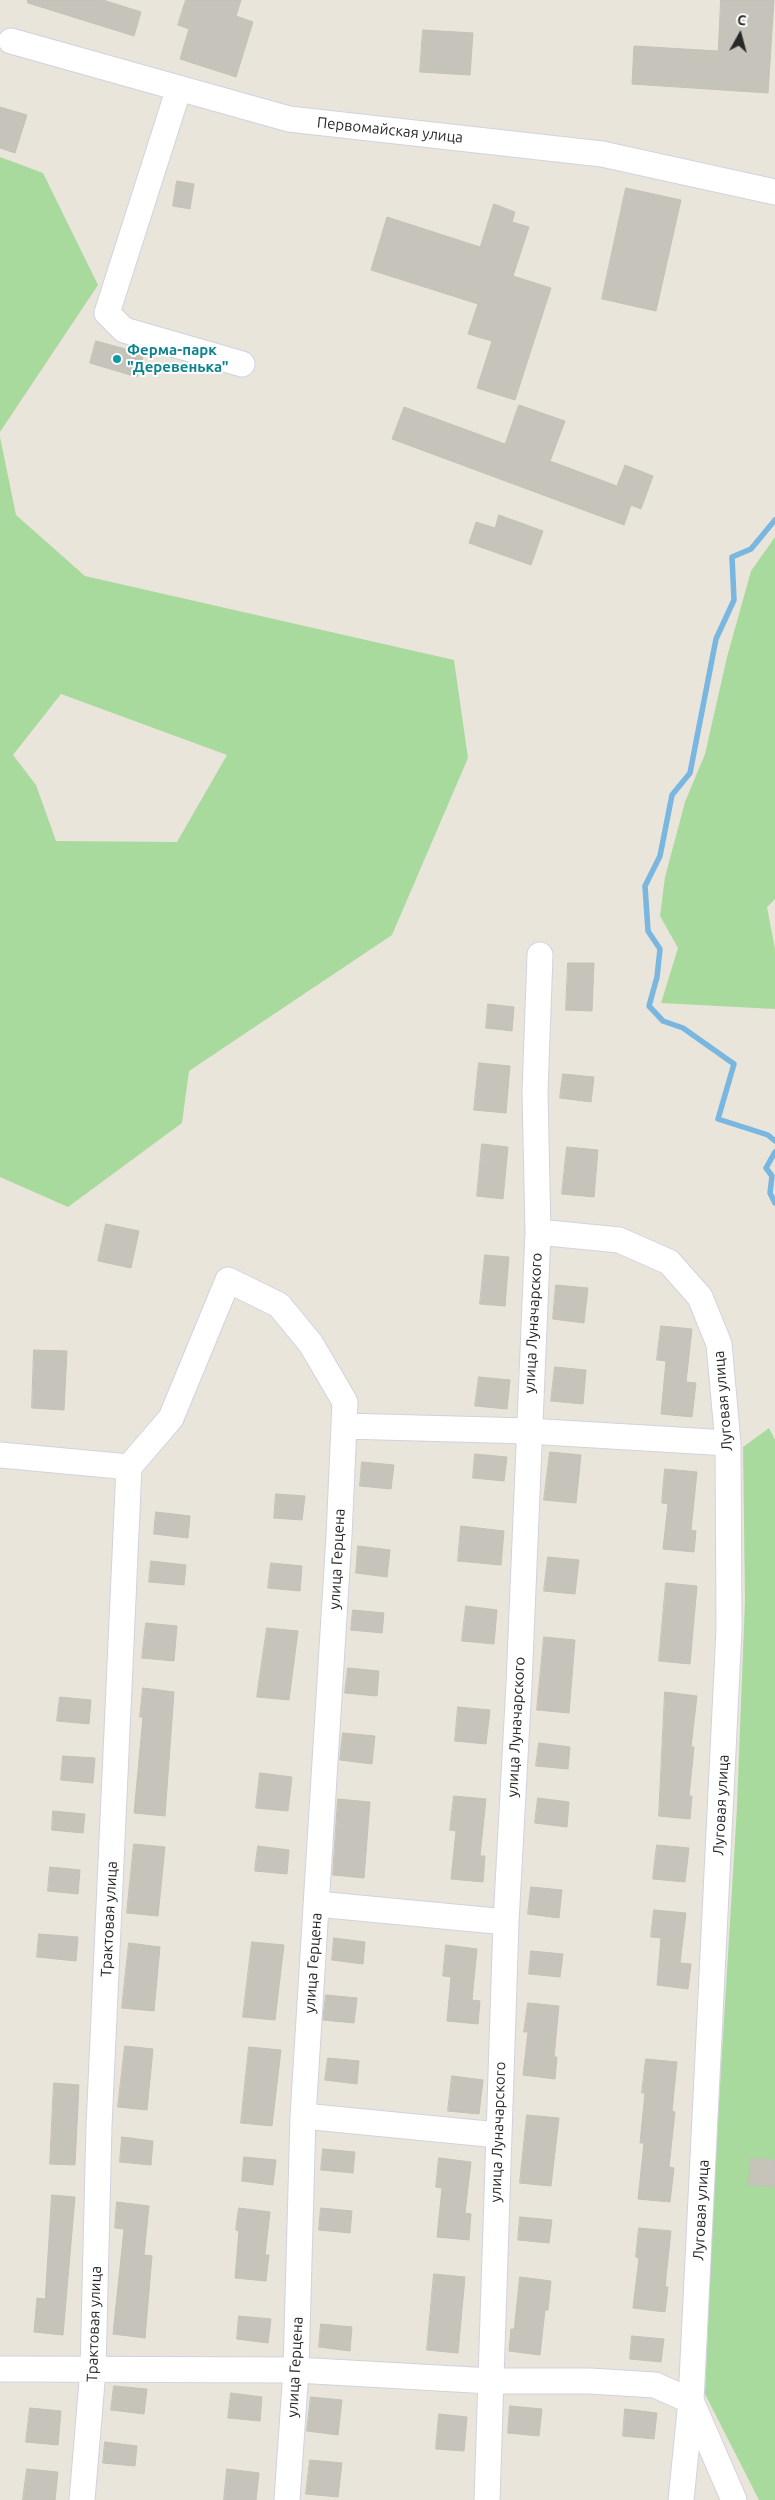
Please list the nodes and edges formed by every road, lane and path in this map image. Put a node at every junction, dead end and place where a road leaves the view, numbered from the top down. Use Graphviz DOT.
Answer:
graph roads {
  1 [pos="11,41"];
  2 [pos="179,88"];
  3 [pos="775,192"];
  4 [pos="242,364"];
  5 [pos="540,955"];
  6 [pos="538,1232"];
  7 [pos="344,1426"];
  8 [pos="528,1431"];
  9 [pos="728,1444"];
  10 [pos="0,1455"];
  11 [pos="128,1467"];
  12 [pos="317,1904"];
  13 [pos="506,1922"];
  14 [pos="303,2116"];
  15 [pos="498,2135"];
  16 [pos="0,2369"];
  17 [pos="93,2370"];
  18 [pos="296,2370"];
  19 [pos="491,2381"];
  20 [pos="691,2401"];
  21 [pos="82,2500"];
  22 [pos="287,2500"];
  23 [pos="487,2500"];
  24 [pos="681,2500"];
  25 [pos="734,2500"];
  1 -- 2 [label="street, Первомайская улица"];
  2 -- 3 [label="street, Первомайская улица"];
  2 -- 4 [label="street"];
  5 -- 6 [label="street, улица Луначарского"];
  6 -- 8 [label="street, улица Луначарского"];
  6 -- 9 [label="street, Луговая улица"];
  7 -- 8 [label="street"];
  7 -- 11 [label="street, улица Герцена"];
  7 -- 12 [label="street, улица Герцена"];
  8 -- 9 [label="street"];
  8 -- 13 [label="street, улица Луначарского"];
  9 -- 20 [label="street, Луговая улица"];
  10 -- 11 [label="street"];
  11 -- 17 [label="street, Трактовая улица"];
  12 -- 13 [label="street"];
  12 -- 14 [label="street, улица Герцена"];
  13 -- 15 [label="street, улица Луначарского"];
  14 -- 15 [label="street"];
  14 -- 18 [label="street, улица Герцена"];
  15 -- 19 [label="street, улица Луначарского"];
  16 -- 17 [label="street"];
  17 -- 18 [label="street"];
  17 -- 21 [label="street, Трактовая улица"];
  18 -- 19 [label="street"];
  18 -- 22 [label="street, улица Герцена"];
  19 -- 20 [label="street"];
  19 -- 23 [label="street, улица Луначарского"];
  20 -- 24 [label="street, Луговая улица"];
  20 -- 25 [label="street"];
}
